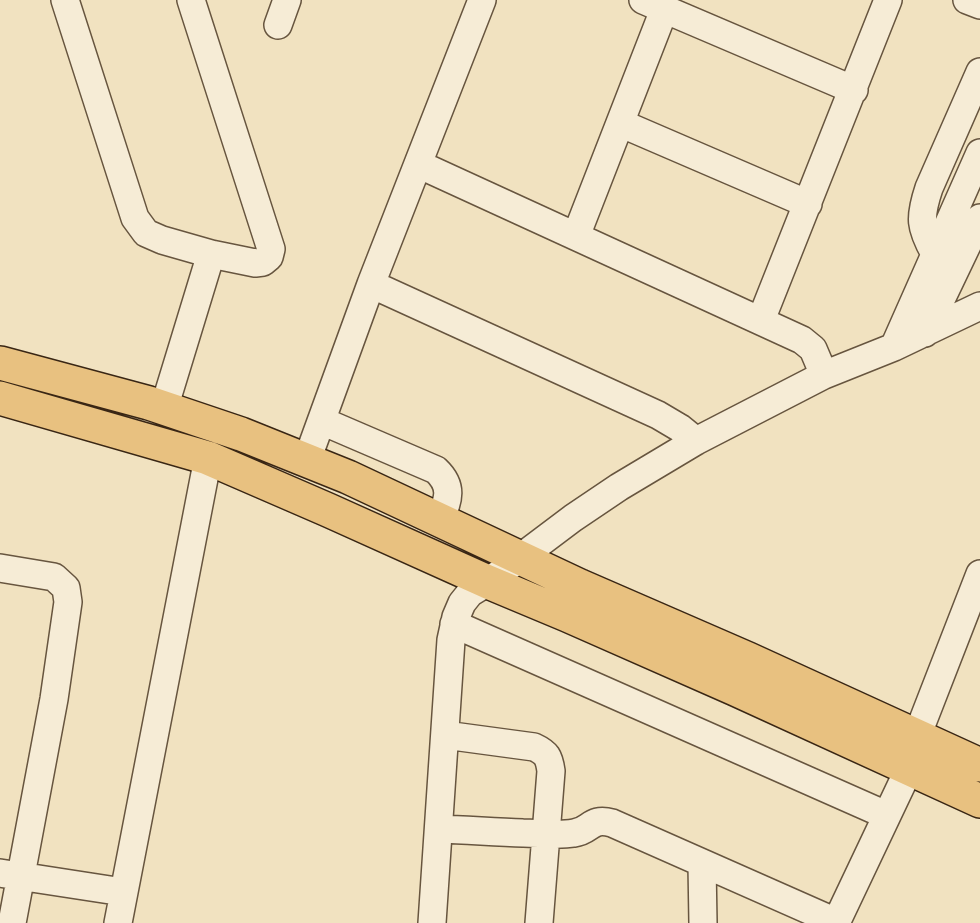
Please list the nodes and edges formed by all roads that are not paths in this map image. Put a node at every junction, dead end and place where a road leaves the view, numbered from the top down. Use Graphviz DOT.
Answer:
graph roads {
  1 [pos="65,0"];
  2 [pos="190,0"];
  3 [pos="287,0"];
  4 [pos="482,0"];
  5 [pos="888,0"];
  6 [pos="967,0"];
  7 [pos="654,5"];
  8 [pos="980,5"];
  9 [pos="278,25"];
  10 [pos="980,72"];
  11 [pos="854,90"];
  12 [pos="620,123"];
  13 [pos="980,153"];
  14 [pos="418,164"];
  15 [pos="808,204"];
  16 [pos="980,218"];
  17 [pos="576,236"];
  18 [pos="211,254"];
  19 [pos="935,254"];
  20 [pos="371,284"];
  21 [pos="980,306"];
  22 [pos="761,320"];
  23 [pos="926,333"];
  24 [pos="894,347"];
  25 [pos="0,363"];
  26 [pos="824,375"];
  27 [pos="0,399"];
  28 [pos="164,408"];
  29 [pos="322,421"];
  30 [pos="696,441"];
  31 [pos="308,460"];
  32 [pos="203,480"];
  33 [pos="440,520"];
  34 [pos="520,558"];
  35 [pos="0,568"];
  36 [pos="980,574"];
  37 [pos="488,582"];
  38 [pos="458,615"];
  39 [pos="445,735"];
  40 [pos="918,736"];
  41 [pos="980,765"];
  42 [pos="895,797"];
  43 [pos="980,801"];
  44 [pos="439,829"];
  45 [pos="546,834"];
  46 [pos="702,864"];
  47 [pos="10,875"];
  48 [pos="123,892"];
  49 [pos="540,922"];
  50 [pos="12,923"];
  51 [pos="118,923"];
  52 [pos="432,923"];
  53 [pos="703,923"];
  54 [pos="836,923"];
  1 -- 18 [label="street"];
  2 -- 18 [label="street"];
  3 -- 9 [label="street"];
  4 -- 14 [label="street"];
  5 -- 11 [label="street"];
  6 -- 8 [label="street"];
  7 -- 11 [label="street"];
  7 -- 12 [label="street"];
  10 -- 19 [label="street"];
  11 -- 15 [label="street"];
  12 -- 15 [label="street"];
  12 -- 17 [label="street"];
  13 -- 19 [label="street"];
  14 -- 17 [label="street"];
  14 -- 20 [label="street"];
  15 -- 22 [label="street"];
  16 -- 23 [label="street"];
  17 -- 22 [label="street"];
  18 -- 28 [label="street"];
  19 -- 24 [label="street"];
  20 -- 29 [label="street"];
  20 -- 30 [label="street"];
  21 -- 23 [label="street"];
  22 -- 26 [label="street"];
  23 -- 24 [label="street"];
  24 -- 26 [label="street"];
  25 -- 28 [label="main road"];
  26 -- 30 [label="street"];
  27 -- 32 [label="main road"];
  28 -- 31 [label="main road"];
  29 -- 31 [label="street"];
  29 -- 33 [label="street"];
  30 -- 34 [label="street"];
  31 -- 33 [label="main road"];
  32 -- 37 [label="main road"];
  32 -- 48 [label="street"];
  33 -- 34 [label="main road"];
  34 -- 37 [label="street"];
  34 -- 40 [label="main road"];
  35 -- 47 [label="street"];
  36 -- 40 [label="street"];
  37 -- 38 [label="street"];
  37 -- 42 [label="main road"];
  38 -- 39 [label="street"];
  38 -- 42 [label="street"];
  39 -- 44 [label="street"];
  39 -- 45 [label="street"];
  40 -- 41 [label="main road"];
  42 -- 43 [label="main road"];
  42 -- 54 [label="street"];
  44 -- 45 [label="street"];
  44 -- 52 [label="street"];
  45 -- 46 [label="street"];
  45 -- 49 [label="street"];
  46 -- 53 [label="street"];
  46 -- 54 [label="street"];
  47 -- 48 [label="street"];
  47 -- 50 [label="street"];
  48 -- 51 [label="street"];
}
